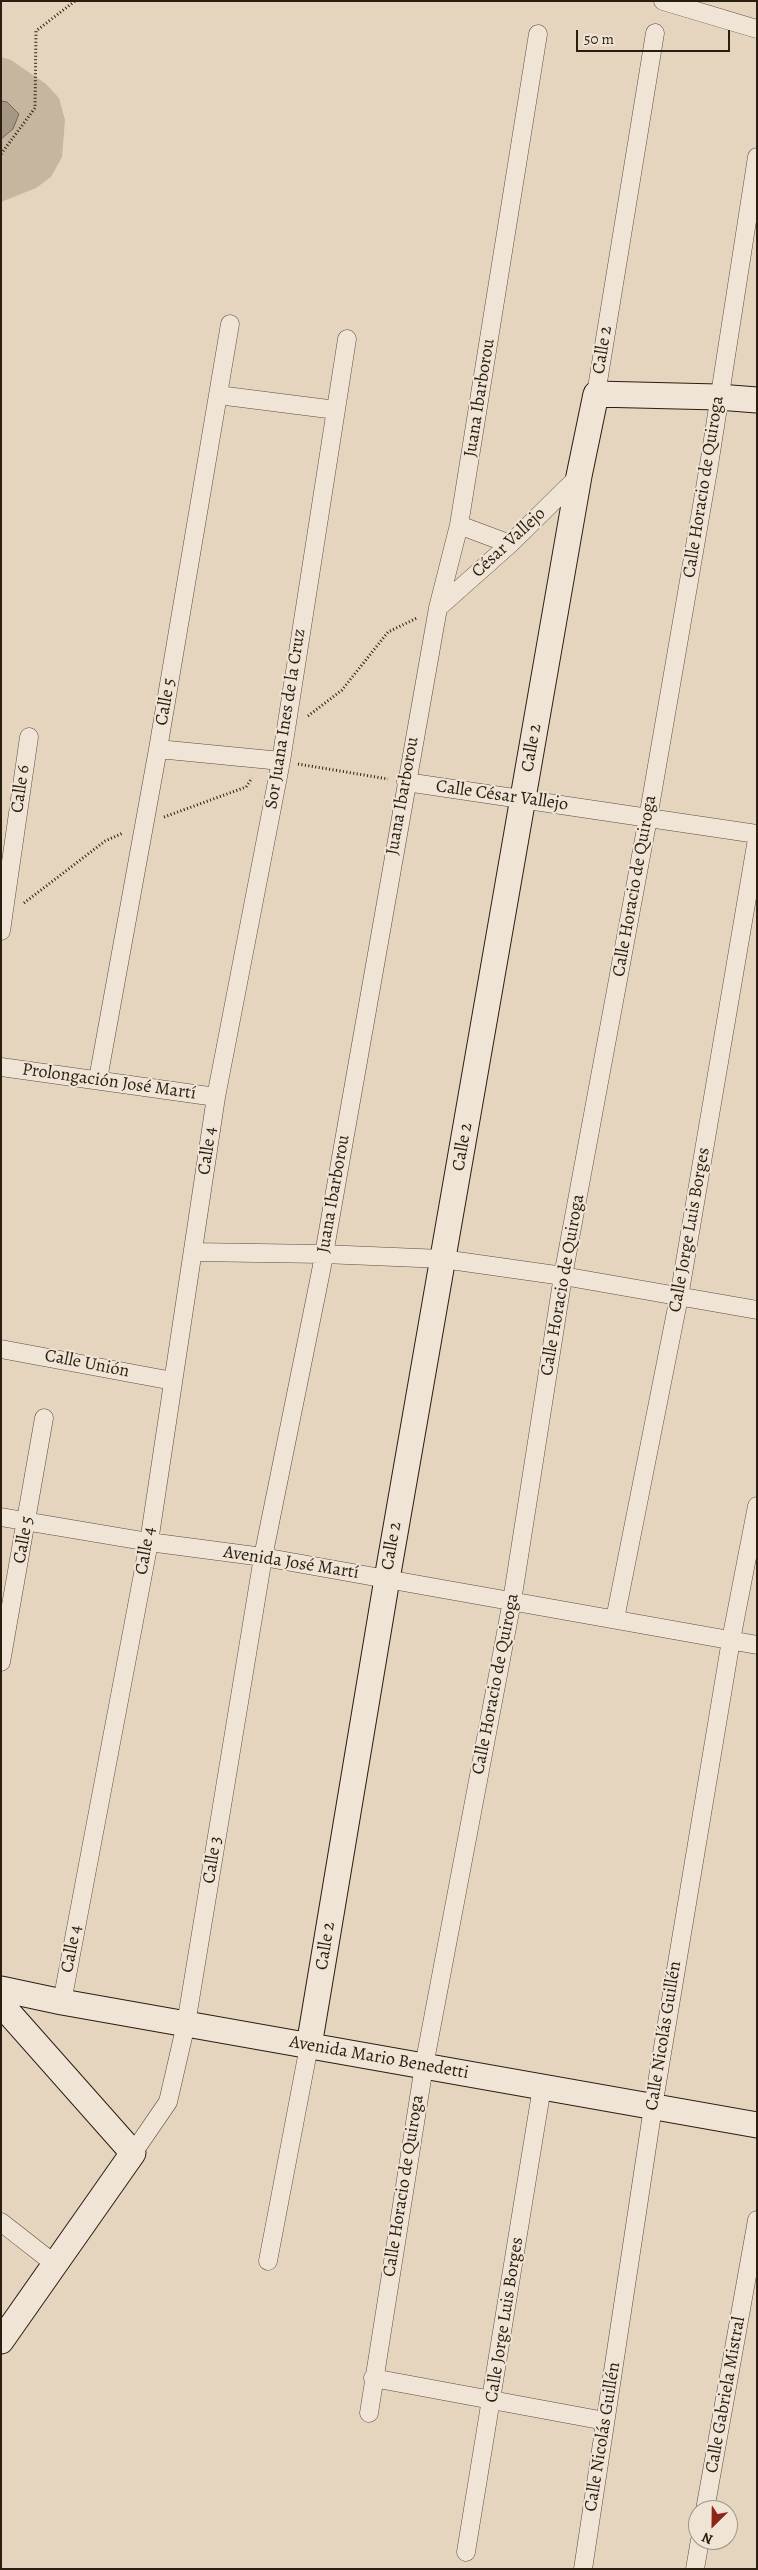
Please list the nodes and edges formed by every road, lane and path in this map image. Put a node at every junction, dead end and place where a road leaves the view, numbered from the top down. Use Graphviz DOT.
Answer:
graph roads {
  1 [pos="74,1"];
  2 [pos="663,1"];
  3 [pos="757,29"];
  4 [pos="656,33"];
  5 [pos="538,34"];
  6 [pos="1,154"];
  7 [pos="757,157"];
  8 [pos="230,324"];
  9 [pos="347,339"];
  10 [pos="596,394"];
  11 [pos="218,395"];
  12 [pos="718,397"];
  13 [pos="757,400"];
  14 [pos="336,410"];
  15 [pos="579,476"];
  16 [pos="460,525"];
  17 [pos="510,544"];
  18 [pos="438,608"];
  19 [pos="29,737"];
  20 [pos="158,749"];
  21 [pos="281,761"];
  22 [pos="406,782"];
  23 [pos="523,798"];
  24 [pos="648,818"];
  25 [pos="757,834"];
  26 [pos="757,839"];
  27 [pos="1,931"];
  28 [pos="1,1067"];
  29 [pos="98,1079"];
  30 [pos="216,1097"];
  31 [pos="193,1252"];
  32 [pos="323,1254"];
  33 [pos="443,1259"];
  34 [pos="564,1276"];
  35 [pos="679,1297"];
  36 [pos="757,1310"];
  37 [pos="1,1349"];
  38 [pos="173,1381"];
  39 [pos="44,1418"];
  40 [pos="757,1506"];
  41 [pos="1,1517"];
  42 [pos="28,1520"];
  43 [pos="149,1542"];
  44 [pos="263,1557"];
  45 [pos="387,1579"];
  46 [pos="512,1601"];
  47 [pos="615,1619"];
  48 [pos="731,1640"];
  49 [pos="757,1645"];
  50 [pos="1,1662"];
  51 [pos="1,1989"];
  52 [pos="62,2002"];
  53 [pos="1,2004"];
  54 [pos="186,2024"];
  55 [pos="309,2046"];
  56 [pos="424,2066"];
  57 [pos="542,2087"];
  58 [pos="653,2106"];
  59 [pos="757,2125"];
  60 [pos="133,2153"];
  61 [pos="757,2220"];
  62 [pos="1,2222"];
  63 [pos="268,2261"];
  64 [pos="56,2266"];
  65 [pos="1,2341"];
  66 [pos="373,2378"];
  67 [pos="492,2401"];
  68 [pos="369,2413"];
  69 [pos="605,2421"];
  70 [pos="707,2500"];
  71 [pos="698,2550"];
  72 [pos="466,2552"];
  73 [pos="583,2569"];
  74 [pos="695,2569"];
  1 -- 6 [label="path"];
  2 -- 3 [label="street"];
  4 -- 10 [label="street, Calle 2"];
  5 -- 16 [label="street, Juana Ibarborou"];
  7 -- 12 [label="street, Calle Horacio de Quiroga"];
  8 -- 11 [label="street, Calle 5"];
  9 -- 14 [label="street, Sor Juana Ines de la Cruz"];
  10 -- 12 [label="street"];
  10 -- 15 [label="street, Calle 2"];
  11 -- 14 [label="street"];
  11 -- 20 [label="street, Calle 5"];
  12 -- 13 [label="street"];
  12 -- 24 [label="street, Calle Horacio de Quiroga"];
  14 -- 21 [label="street, Sor Juana Ines de la Cruz"];
  15 -- 17 [label="street, César Vallejo"];
  15 -- 23 [label="street, Calle 2"];
  16 -- 17 [label="street"];
  16 -- 18 [label="street, Juana Ibarborou"];
  17 -- 18 [label="street, César Vallejo"];
  18 -- 22 [label="street, Juana Ibarborou"];
  19 -- 27 [label="street, Calle 6"];
  20 -- 21 [label="street"];
  20 -- 29 [label="street, Calle 5"];
  21 -- 22 [label="path"];
  21 -- 30 [label="street, Sor Juana Ines de la Cruz"];
  22 -- 23 [label="street, Calle César Vallejo"];
  22 -- 32 [label="street, Juana Ibarborou"];
  23 -- 24 [label="street, Calle César Vallejo"];
  23 -- 33 [label="street, Calle 2"];
  24 -- 25 [label="street, Calle César Vallejo"];
  24 -- 34 [label="street, Calle Horacio de Quiroga"];
  26 -- 35 [label="street, Calle Jorge Luis Borges"];
  28 -- 29 [label="street, Prolongación José Martí"];
  29 -- 30 [label="street, Prolongación José Martí"];
  30 -- 31 [label="street, Calle 4"];
  31 -- 32 [label="street"];
  31 -- 38 [label="street, Calle 4"];
  32 -- 33 [label="street"];
  32 -- 44 [label="street, Juana Ibarborou"];
  33 -- 34 [label="street"];
  33 -- 45 [label="street, Calle 2"];
  34 -- 35 [label="street"];
  34 -- 46 [label="street, Calle Horacio de Quiroga"];
  35 -- 36 [label="street"];
  35 -- 47 [label="street, Calle Jorge Luis Borges"];
  37 -- 38 [label="street, Calle Unión"];
  38 -- 43 [label="street, Calle 4"];
  39 -- 42 [label="street, Calle 5"];
  40 -- 48 [label="street, Calle Nicolás Guillén"];
  41 -- 42 [label="street, Avenida José Martí"];
  42 -- 43 [label="street, Avenida José Martí"];
  42 -- 50 [label="street, Calle 5"];
  43 -- 44 [label="street, Avenida José Martí"];
  43 -- 52 [label="street, Calle 4"];
  44 -- 45 [label="street, Avenida José Martí"];
  44 -- 54 [label="street, Calle 3"];
  45 -- 46 [label="street, Avenida José Martí"];
  45 -- 55 [label="street, Calle 2"];
  46 -- 47 [label="street, Avenida José Martí"];
  46 -- 56 [label="street, Calle Horacio de Quiroga"];
  47 -- 48 [label="street, Avenida José Martí"];
  48 -- 49 [label="street, Avenida José Martí"];
  48 -- 58 [label="street, Calle Nicolás Guillén"];
  51 -- 52 [label="street, Avenida Mario Benedetti"];
  52 -- 54 [label="street, Avenida Mario Benedetti"];
  53 -- 60 [label="street"];
  54 -- 55 [label="street, Avenida Mario Benedetti"];
  54 -- 60 [label="street, Calle 3"];
  55 -- 56 [label="street, Avenida Mario Benedetti"];
  55 -- 63 [label="street, Calle 2"];
  56 -- 57 [label="street, Avenida Mario Benedetti"];
  56 -- 66 [label="street, Calle Horacio de Quiroga"];
  57 -- 58 [label="street, Avenida Mario Benedetti"];
  57 -- 67 [label="street, Calle Jorge Luis Borges"];
  58 -- 59 [label="street, Avenida Mario Benedetti"];
  58 -- 69 [label="street, Calle Nicolás Guillén"];
  60 -- 64 [label="street"];
  61 -- 70 [label="street, Calle Gabriela Mistral"];
  62 -- 64 [label="street"];
  64 -- 65 [label="street"];
  66 -- 67 [label="street"];
  66 -- 68 [label="street, Calle Horacio de Quiroga"];
  67 -- 69 [label="street"];
  67 -- 72 [label="street, Calle Jorge Luis Borges"];
  69 -- 73 [label="street, Calle Nicolás Guillén"];
  71 -- 74 [label="street"];
}
